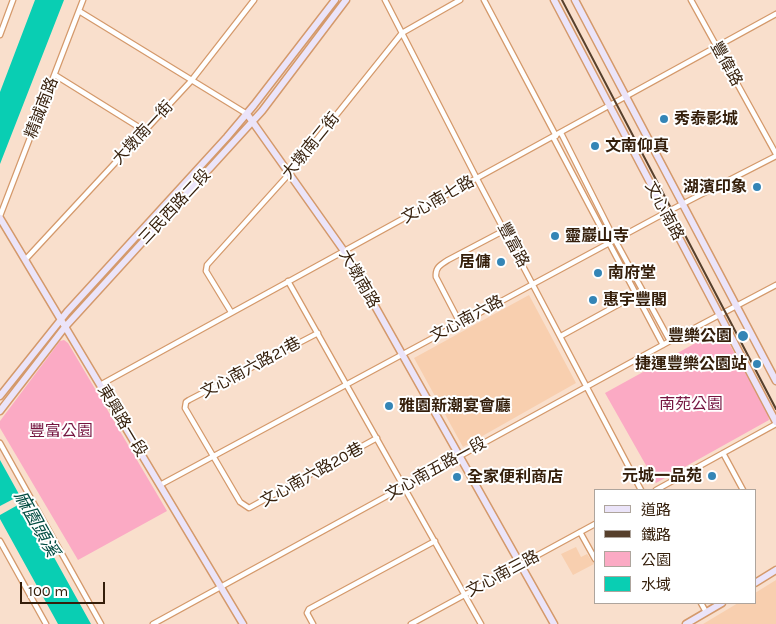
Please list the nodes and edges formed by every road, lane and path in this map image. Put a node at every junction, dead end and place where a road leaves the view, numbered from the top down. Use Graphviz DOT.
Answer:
graph roads {
  1 [pos="13,0"];
  2 [pos="83,0"];
  3 [pos="254,0"];
  4 [pos="335,0"];
  5 [pos="346,0"];
  6 [pos="385,0"];
  7 [pos="460,0"];
  8 [pos="484,0"];
  9 [pos="554,0"];
  10 [pos="575,0"];
  11 [pos="691,0"];
  12 [pos="79,12"];
  13 [pos="776,14"];
  14 [pos="402,33"];
  15 [pos="0,35"];
  16 [pos="716,47"];
  17 [pos="55,75"];
  18 [pos="191,81"];
  19 [pos="626,97"];
  20 [pos="609,106"];
  21 [pos="247,114"];
  22 [pos="253,121"];
  23 [pos="145,131"];
  24 [pos="556,135"];
  25 [pos="776,155"];
  26 [pos="289,174"];
  27 [pos="477,178"];
  28 [pos="682,204"];
  29 [pos="665,212"];
  30 [pos="0,217"];
  31 [pos="505,230"];
  32 [pos="615,240"];
  33 [pos="608,243"];
  34 [pos="344,251"];
  35 [pos="25,260"];
  36 [pos="288,281"];
  37 [pos="533,284"];
  38 [pos="776,285"];
  39 [pos="642,291"];
  40 [pos="636,295"];
  41 [pos="736,307"];
  42 [pos="231,312"];
  43 [pos="719,314"];
  44 [pos="60,320"];
  45 [pos="460,323"];
  46 [pos="65,327"];
  47 [pos="318,333"];
  48 [pos="561,336"];
  49 [pos="670,341"];
  50 [pos="662,345"];
  51 [pos="402,354"];
  52 [pos="776,381"];
  53 [pos="347,384"];
  54 [pos="100,385"];
  55 [pos="587,386"];
  56 [pos="0,396"];
  57 [pos="0,411"];
  58 [pos="776,423"];
  59 [pos="377,438"];
  60 [pos="0,442"];
  61 [pos="723,453"];
  62 [pos="213,456"];
  63 [pos="460,456"];
  64 [pos="160,485"];
  65 [pos="404,486"];
  66 [pos="640,489"];
  67 [pos="658,489"];
  68 [pos="741,489"];
  69 [pos="594,525"];
  70 [pos="580,532"];
  71 [pos="0,541"];
  72 [pos="435,541"];
  73 [pos="594,557"];
  74 [pos="521,564"];
  75 [pos="776,570"];
  76 [pos="756,582"];
  77 [pos="222,586"];
  78 [pos="465,594"];
  79 [pos="702,604"];
  80 [pos="720,604"];
  81 [pos="706,612"];
  82 [pos="46,624"];
  83 [pos="101,624"];
  84 [pos="153,624"];
  85 [pos="244,624"];
  86 [pos="313,624"];
  87 [pos="411,624"];
  88 [pos="481,624"];
  89 [pos="554,624"];
  90 [pos="686,624"];
  1 -- 15 [label="street"];
  2 -- 12 [label="street, 精誠南路"];
  3 -- 18 [label="street, 大墩南一街"];
  4 -- 21 [label="street, 三民西路二段"];
  5 -- 22 [label="street, 三民西路二段"];
  6 -- 14 [label="street, 豐富路"];
  7 -- 14 [label="street, 大墩南二街"];
  8 -- 24 [label="street"];
  9 -- 20 [label="street, 文心南路"];
  10 -- 19 [label="street, 文心南路"];
  11 -- 16 [label="street, 豐偉路"];
  12 -- 17 [label="street, 精誠南路"];
  12 -- 18 [label="street, 大墩南路"];
  13 -- 16 [label="street, 文心南七路"];
  14 -- 26 [label="street, 大墩南二街"];
  14 -- 27 [label="street, 豐富路"];
  16 -- 19 [label="street, 文心南七路"];
  16 -- 25 [label="street, 豐偉路"];
  17 -- 23 [label="street"];
  17 -- 30 [label="street, 精誠南路"];
  18 -- 21 [label="street, 大墩南路"];
  18 -- 23 [label="street, 大墩南一街"];
  19 -- 20 [label="street, 文心南七路"];
  19 -- 28 [label="street, 文心南路"];
  20 -- 24 [label="street, 文心南七路"];
  20 -- 29 [label="street, 文心南路"];
  21 -- 22 [label="street, 大墩南路"];
  21 -- 44 [label="street, 三民西路二段"];
  22 -- 26 [label="street, 大墩南路"];
  22 -- 46 [label="street, 三民西路二段"];
  23 -- 35 [label="street, 大墩南一街"];
  24 -- 27 [label="street, 文心南七路"];
  24 -- 32 [label="street"];
  24 -- 33 [label="street"];
  25 -- 28 [label="street, 文心南六路"];
  26 -- 34 [label="street, 大墩南路"];
  26 -- 42 [label="street, 大墩南二街"];
  27 -- 31 [label="street, 豐富路"];
  27 -- 34 [label="street, 文心南七路"];
  28 -- 29 [label="street, 文心南六路"];
  28 -- 41 [label="street, 文心南路"];
  29 -- 32 [label="street, 文心南六路"];
  29 -- 43 [label="street, 文心南路"];
  30 -- 35 [label="street, 東興路一段"];
  31 -- 37 [label="street, 豐富路"];
  31 -- 45 [label="street"];
  32 -- 33 [label="street, 文心南六路"];
  32 -- 39 [label="street"];
  33 -- 37 [label="street, 文心南六路"];
  33 -- 40 [label="street"];
  34 -- 36 [label="street, 文心南七路"];
  34 -- 51 [label="street, 大墩南路"];
  35 -- 44 [label="street, 東興路一段"];
  36 -- 42 [label="street, 文心南七路"];
  36 -- 47 [label="street"];
  37 -- 45 [label="street, 文心南六路"];
  37 -- 48 [label="street, 豐富路"];
  38 -- 41 [label="street"];
  39 -- 40 [label="street"];
  39 -- 49 [label="street"];
  40 -- 48 [label="street"];
  40 -- 50 [label="street"];
  41 -- 43 [label="street, 文心南五路一段"];
  41 -- 52 [label="street, 文心南路"];
  42 -- 54 [label="street, 文心南七路"];
  43 -- 49 [label="street, 文心南五路一段"];
  43 -- 58 [label="street, 文心南路"];
  44 -- 46 [label="street, 東興路一段"];
  44 -- 56 [label="street, 三民西路二段"];
  45 -- 51 [label="street, 文心南六路"];
  46 -- 54 [label="street, 東興路一段"];
  46 -- 57 [label="street, 三民西路二段"];
  47 -- 53 [label="street"];
  47 -- 62 [label="street, 文心南六路21巷"];
  48 -- 55 [label="street, 豐富路"];
  49 -- 50 [label="street, 文心南五路一段"];
  50 -- 55 [label="street, 文心南五路一段"];
  51 -- 53 [label="street, 文心南六路"];
  51 -- 63 [label="street, 大墩南路"];
  53 -- 59 [label="street"];
  53 -- 62 [label="street, 文心南六路"];
  54 -- 64 [label="street, 東興路一段"];
  55 -- 63 [label="street, 文心南五路一段"];
  55 -- 66 [label="street, 豐富路"];
  58 -- 61 [label="street"];
  59 -- 62 [label="street, 文心南六路20巷"];
  59 -- 65 [label="street"];
  60 -- 83 [label="street"];
  61 -- 67 [label="street"];
  61 -- 68 [label="street"];
  62 -- 64 [label="street, 文心南六路"];
  63 -- 65 [label="street, 文心南五路一段"];
  63 -- 74 [label="street, 大墩南路"];
  64 -- 77 [label="street, 東興路一段"];
  65 -- 72 [label="street"];
  65 -- 77 [label="street, 文心南五路一段"];
  69 -- 70 [label="street, 文心南三路"];
  70 -- 73 [label="street"];
  70 -- 74 [label="street, 文心南三路"];
  71 -- 82 [label="street"];
  72 -- 78 [label="street"];
  72 -- 86 [label="street"];
  74 -- 78 [label="street, 文心南三路"];
  74 -- 89 [label="street, 大墩南路"];
  75 -- 76 [label="street"];
  77 -- 84 [label="street, 文心南五路一段"];
  77 -- 85 [label="street, 東興路一段"];
  78 -- 87 [label="street, 文心南三路"];
  78 -- 88 [label="street"];
  79 -- 81 [label="street"];
  80 -- 81 [label="street"];
  81 -- 90 [label="street"];
}
